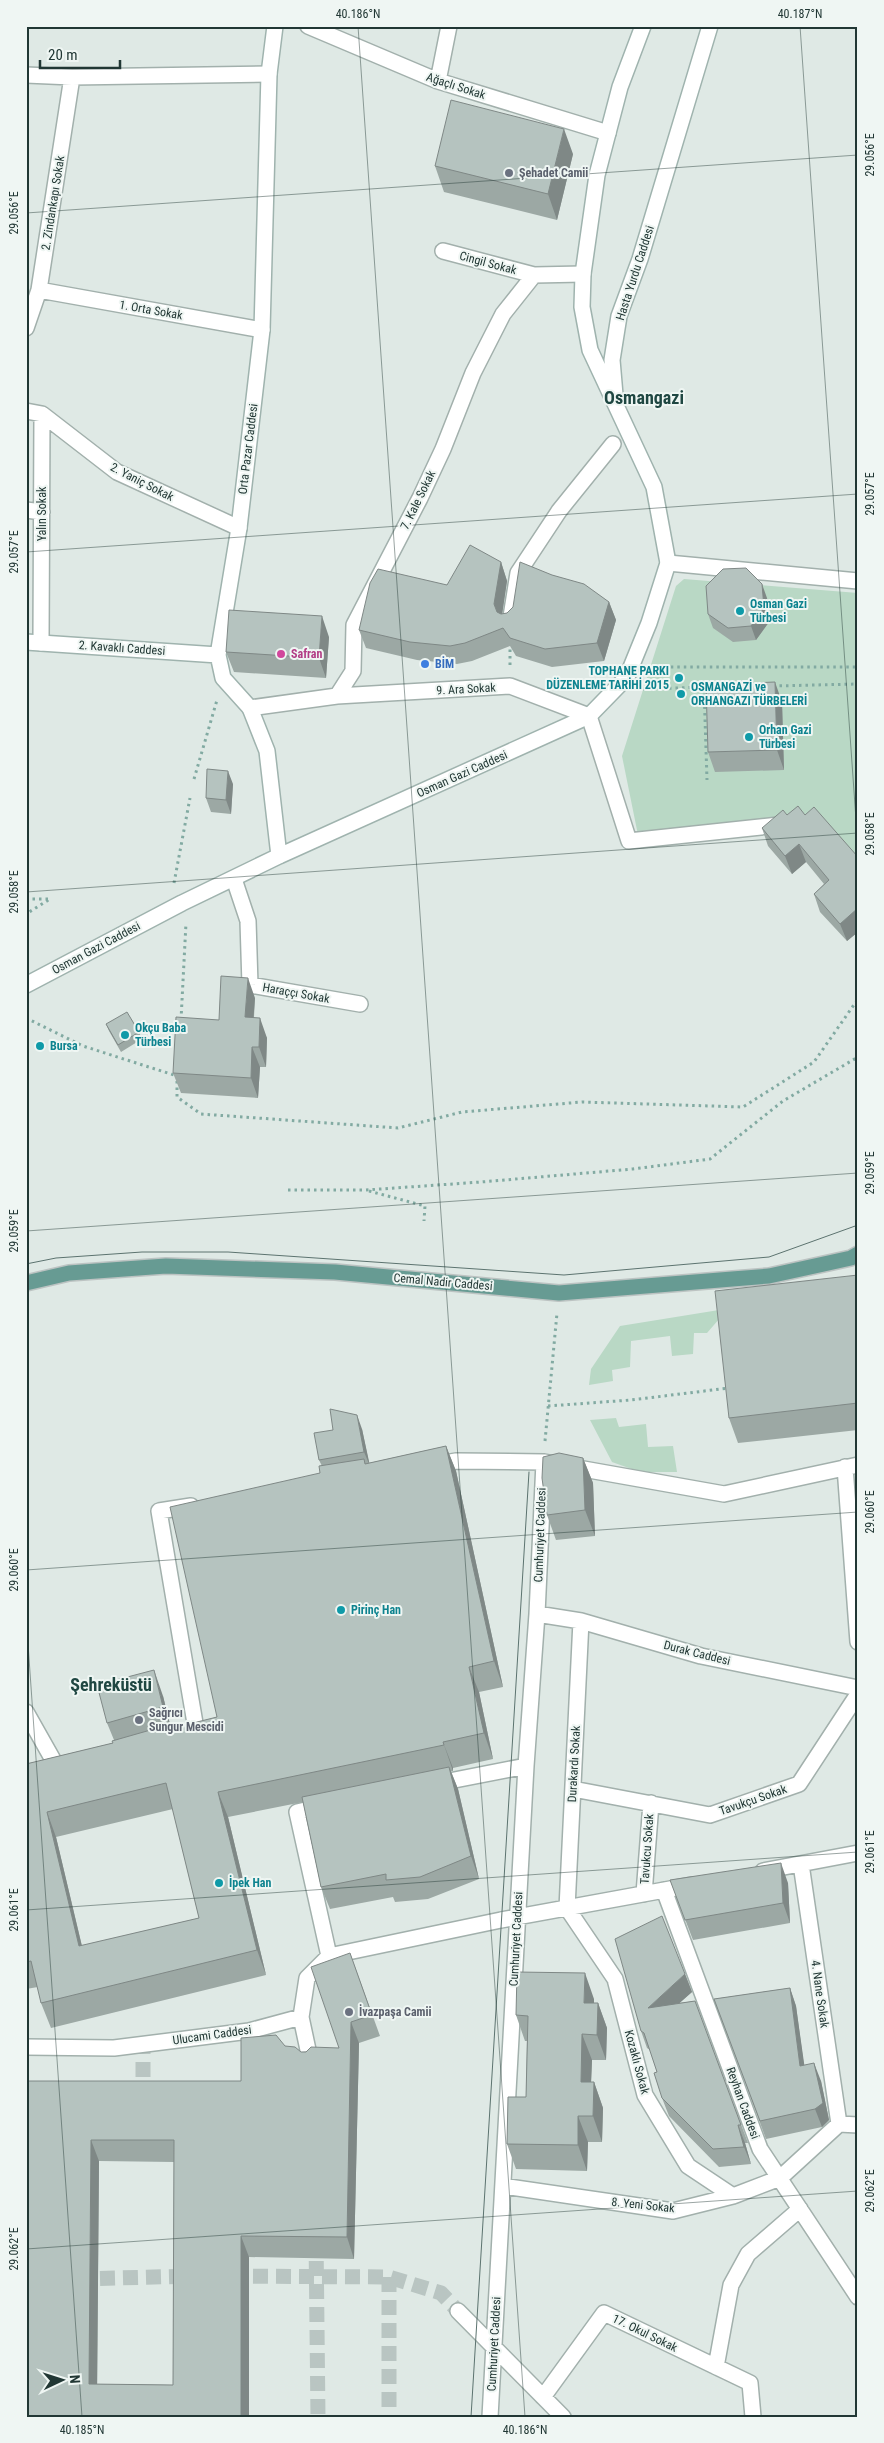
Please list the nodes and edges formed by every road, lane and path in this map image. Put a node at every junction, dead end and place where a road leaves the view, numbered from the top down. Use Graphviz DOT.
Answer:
graph roads {
  1 [pos="275,26"];
  2 [pos="308,26"];
  3 [pos="449,26"];
  4 [pos="642,26"];
  5 [pos="710,26"];
  6 [pos="269,74"];
  7 [pos="26,75"];
  8 [pos="72,76"];
  9 [pos="438,81"];
  10 [pos="608,133"];
  11 [pos="443,251"];
  12 [pos="584,274"];
  13 [pos="534,275"];
  14 [pos="39,290"];
  15 [pos="26,328"];
  16 [pos="262,330"];
  17 [pos="615,404"];
  18 [pos="26,411"];
  19 [pos="42,414"];
  20 [pos="613,444"];
  21 [pos="26,510"];
  22 [pos="42,512"];
  23 [pos="239,528"];
  24 [pos="668,563"];
  25 [pos="858,581"];
  26 [pos="510,623"];
  27 [pos="34,643"];
  28 [pos="218,654"];
  29 [pos="858,667"];
  30 [pos="223,678"];
  31 [pos="858,684"];
  32 [pos="771,686"];
  33 [pos="713,687"];
  34 [pos="650,688"];
  35 [pos="704,688"];
  36 [pos="613,692"];
  37 [pos="337,696"];
  38 [pos="768,700"];
  39 [pos="786,700"];
  40 [pos="713,701"];
  41 [pos="704,702"];
  42 [pos="250,708"];
  43 [pos="589,716"];
  44 [pos="194,780"];
  45 [pos="707,780"];
  46 [pos="190,798"];
  47 [pos="779,825"];
  48 [pos="279,856"];
  49 [pos="234,879"];
  50 [pos="174,886"];
  51 [pos="26,899"];
  52 [pos="26,914"];
  53 [pos="187,914"];
  54 [pos="26,985"];
  55 [pos="858,998"];
  56 [pos="360,1004"];
  57 [pos="26,1018"];
  58 [pos="180,1029"];
  59 [pos="858,1057"];
  60 [pos="178,1067"];
  61 [pos="177,1076"];
  62 [pos="288,1190"];
  63 [pos="366,1190"];
  64 [pos="424,1220"];
  65 [pos="858,1254"];
  66 [pos="26,1283"];
  67 [pos="559,1293"];
  68 [pos="732,1387"];
  69 [pos="548,1406"];
  70 [pos="544,1462"];
  71 [pos="851,1466"];
  72 [pos="420,1468"];
  73 [pos="208,1503"];
  74 [pos="537,1614"];
  75 [pos="581,1621"];
  76 [pos="858,1642"];
  77 [pos="858,1688"];
  78 [pos="858,1694"];
  79 [pos="26,1712"];
  80 [pos="179,1740"];
  81 [pos="526,1766"];
  82 [pos="79,1769"];
  83 [pos="61,1774"];
  84 [pos="44,1779"];
  85 [pos="422,1787"];
  86 [pos="573,1789"];
  87 [pos="651,1803"];
  88 [pos="335,1804"];
  89 [pos="858,1853"];
  90 [pos="801,1864"];
  91 [pos="752,1873"];
  92 [pos="703,1882"];
  93 [pos="664,1890"];
  94 [pos="644,1894"];
  95 [pos="567,1908"];
  96 [pos="517,1918"];
  97 [pos="329,1956"];
  98 [pos="301,2017"];
  99 [pos="26,2047"];
  100 [pos="311,2064"];
  101 [pos="839,2124"];
  102 [pos="858,2124"];
  103 [pos="780,2178"];
  104 [pos="503,2186"];
  105 [pos="733,2196"];
  106 [pos="800,2209"];
  107 [pos="858,2297"];
  108 [pos="458,2311"];
  109 [pos="494,2348"];
  110 [pos="716,2367"];
  111 [pos="542,2397"];
  112 [pos="490,2417"];
  113 [pos="562,2417"];
  114 [pos="753,2417"];
  1 -- 6 [label="street, Orta Pazar Caddesi"];
  2 -- 9 [label="street, Ağaçlı Sokak"];
  3 -- 9 [label="street"];
  4 -- 10 [label="street"];
  5 -- 17 [label="street, Hasta Yurdu Caddesi"];
  6 -- 8 [label="street"];
  6 -- 16 [label="street, Orta Pazar Caddesi"];
  7 -- 8 [label="street"];
  8 -- 14 [label="street, 2. Zindankapı Sokak"];
  9 -- 10 [label="street, Ağaçlı Sokak"];
  10 -- 12 [label="street"];
  11 -- 13 [label="street, Cingil Sokak"];
  12 -- 13 [label="street"];
  12 -- 17 [label="street"];
  13 -- 37 [label="street, 7. Kale Sokak"];
  14 -- 15 [label="street, 2. Zindankapı Sokak"];
  14 -- 16 [label="street, 1. Orta Sokak"];
  16 -- 23 [label="street, Orta Pazar Caddesi"];
  17 -- 24 [label="street, Osman Gazi Caddesi"];
  18 -- 19 [label="street, 2. Yaniç Sokak"];
  19 -- 22 [label="street, Yalın Sokak"];
  19 -- 23 [label="street, 2. Yaniç Sokak"];
  20 -- 26 [label="street"];
  21 -- 22 [label="street"];
  22 -- 27 [label="street, Yalın Sokak"];
  23 -- 28 [label="street, Orta Pazar Caddesi"];
  24 -- 25 [label="street"];
  24 -- 36 [label="street, Osman Gazi Caddesi"];
  27 -- 28 [label="street, 2. Kavaklı Caddesi"];
  28 -- 30 [label="street, Orta Pazar Caddesi"];
  29 -- 34 [label="path"];
  30 -- 42 [label="street"];
  30 -- 44 [label="path"];
  31 -- 32 [label="path"];
  33 -- 35 [label="path"];
  34 -- 35 [label="path"];
  34 -- 36 [label="path"];
  35 -- 41 [label="path"];
  36 -- 43 [label="street, Osman Gazi Caddesi"];
  37 -- 42 [label="street"];
  37 -- 43 [label="street, 9. Ara Sokak"];
  38 -- 39 [label="path"];
  40 -- 41 [label="path"];
  41 -- 45 [label="path"];
  42 -- 48 [label="street"];
  43 -- 47 [label="street"];
  43 -- 48 [label="street, Osman Gazi Caddesi"];
  46 -- 50 [label="path"];
  48 -- 49 [label="street, Osman Gazi Caddesi"];
  49 -- 54 [label="street, Osman Gazi Caddesi"];
  49 -- 56 [label="street, Haraççı Sokak"];
  51 -- 52 [label="path"];
  53 -- 58 [label="path"];
  55 -- 61 [label="path"];
  57 -- 61 [label="path"];
  59 -- 63 [label="path"];
  60 -- 61 [label="path"];
  62 -- 63 [label="path"];
  63 -- 64 [label="path"];
  65 -- 67 [label="main road, Cemal Nadir Caddesi"];
  66 -- 67 [label="main road, Cemal Nadir Caddesi"];
  67 -- 69 [label="path"];
  68 -- 69 [label="path"];
  69 -- 70 [label="path"];
  70 -- 71 [label="street"];
  70 -- 72 [label="street"];
  70 -- 74 [label="street, Cumhuriyet Caddesi"];
  71 -- 76 [label="street"];
  73 -- 80 [label="street"];
  74 -- 75 [label="street, Durak Caddesi"];
  74 -- 81 [label="street, Cumhuriyet Caddesi"];
  75 -- 77 [label="street, Durak Caddesi"];
  75 -- 86 [label="street, Durakardı Sokak"];
  78 -- 87 [label="street, Tavukçu Sokak"];
  79 -- 83 [label="street"];
  81 -- 85 [label="street"];
  81 -- 96 [label="street, Cumhuriyet Caddesi"];
  82 -- 83 [label="street"];
  83 -- 84 [label="street"];
  86 -- 87 [label="street, Tavukçu Sokak"];
  86 -- 95 [label="street, Durakardı Sokak"];
  87 -- 94 [label="street, Tavukcu Sokak"];
  88 -- 97 [label="street"];
  89 -- 90 [label="street"];
  90 -- 91 [label="street"];
  90 -- 101 [label="street, 4. Nane Sokak"];
  92 -- 93 [label="street"];
  93 -- 94 [label="street"];
  93 -- 103 [label="street, Reyhan Caddesi"];
  94 -- 95 [label="street"];
  95 -- 96 [label="street"];
  95 -- 105 [label="street, Kozaklı Sokak"];
  96 -- 97 [label="street"];
  96 -- 104 [label="street, Cumhuriyet Caddesi"];
  97 -- 98 [label="street"];
  98 -- 99 [label="street, Ulucami Caddesi"];
  98 -- 100 [label="street"];
  101 -- 102 [label="street"];
  101 -- 103 [label="street"];
  103 -- 105 [label="street, 8. Yeni Sokak"];
  103 -- 106 [label="street, Reyhan Caddesi"];
  104 -- 105 [label="street, 8. Yeni Sokak"];
  104 -- 109 [label="street, Cumhuriyet Caddesi"];
  106 -- 107 [label="street, Reyhan Caddesi"];
  106 -- 110 [label="street"];
  108 -- 109 [label="street"];
  109 -- 111 [label="street"];
  109 -- 112 [label="street, Cumhuriyet Caddesi"];
  110 -- 111 [label="street, 17. Okul Sokak"];
  110 -- 114 [label="street, 17. Okul Sokak"];
  111 -- 113 [label="street"];
}
